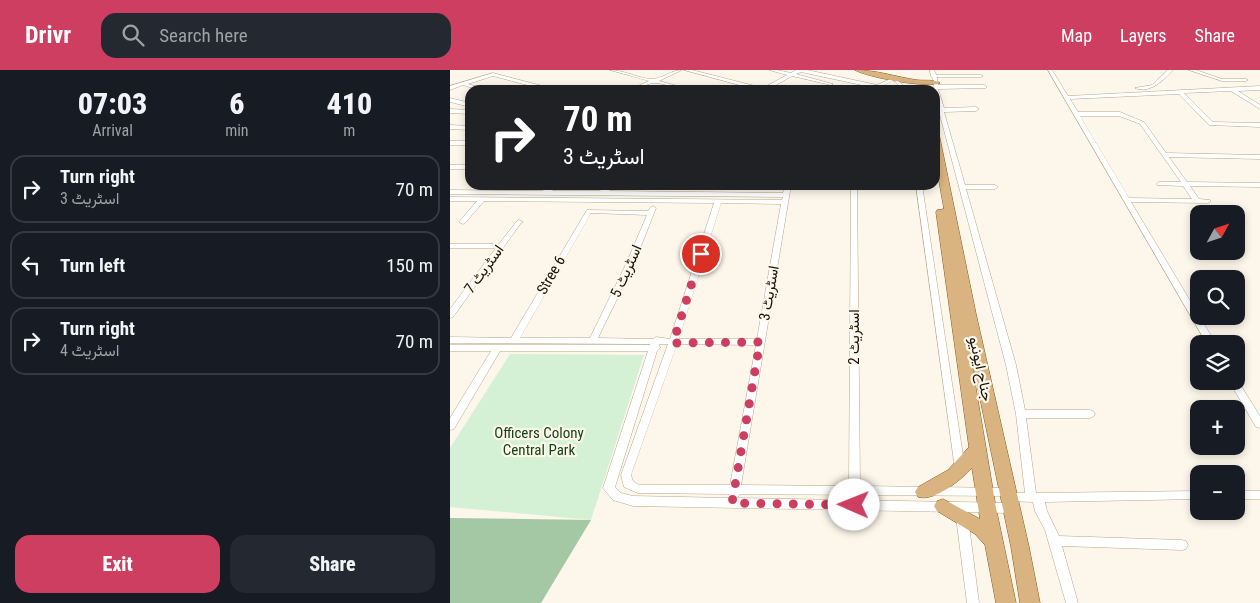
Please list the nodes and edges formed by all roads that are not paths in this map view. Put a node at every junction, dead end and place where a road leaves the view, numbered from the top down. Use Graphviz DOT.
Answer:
graph roads {
  1 [pos="612,70"];
  2 [pos="680,70"];
  3 [pos="686,70"];
  4 [pos="715,70"];
  5 [pos="771,70"];
  6 [pos="860,70"];
  7 [pos="871,70"];
  8 [pos="912,70"];
  9 [pos="1050,70"];
  10 [pos="1171,70"];
  11 [pos="1191,70"];
  12 [pos="704,75"];
  13 [pos="792,75"];
  14 [pos="898,75"];
  15 [pos="981,76"];
  16 [pos="1244,79"];
  17 [pos="654,81"];
  18 [pos="925,83"];
  19 [pos="463,84"];
  20 [pos="831,84"];
  21 [pos="466,85"];
  22 [pos="534,85"];
  23 [pos="644,85"];
  24 [pos="670,85"];
  25 [pos="743,85"];
  26 [pos="773,85"];
  27 [pos="868,85"];
  28 [pos="880,85"];
  29 [pos="901,85"];
  30 [pos="984,87"];
  31 [pos="450,88"];
  32 [pos="1138,88"];
  33 [pos="1260,88"];
  34 [pos="1232,90"];
  35 [pos="1180,92"];
  36 [pos="1066,98"];
  37 [pos="450,100"];
  38 [pos="465,104"];
  39 [pos="940,107"];
  40 [pos="1260,107"];
  41 [pos="976,109"];
  42 [pos="942,110"];
  43 [pos="450,111"];
  44 [pos="465,112"];
  45 [pos="1075,114"];
  46 [pos="1260,125"];
  47 [pos="450,128"];
  48 [pos="465,128"];
  49 [pos="450,143"];
  50 [pos="465,143"];
  51 [pos="1164,156"];
  52 [pos="1256,157"];
  53 [pos="940,160"];
  54 [pos="1260,164"];
  55 [pos="450,168"];
  56 [pos="465,168"];
  57 [pos="1159,184"];
  58 [pos="1184,184"];
  59 [pos="1260,185"];
  60 [pos="995,186"];
  61 [pos="963,187"];
  62 [pos="548,190"];
  63 [pos="607,190"];
  64 [pos="787,190"];
  65 [pos="854,190"];
  66 [pos="920,190"];
  67 [pos="938,190"];
  68 [pos="450,192"];
  69 [pos="542,193"];
  70 [pos="600,194"];
  71 [pos="450,199"];
  72 [pos="482,199"];
  73 [pos="531,199"];
  74 [pos="786,199"];
  75 [pos="588,200"];
  76 [pos="656,200"];
  77 [pos="1126,200"];
  78 [pos="718,201"];
  79 [pos="1197,201"];
  80 [pos="1208,201"];
  81 [pos="589,211"];
  82 [pos="651,213"];
  83 [pos="463,222"];
  84 [pos="519,222"];
  85 [pos="450,246"];
  86 [pos="501,246"];
  87 [pos="450,316"];
  88 [pos="1207,335"];
  89 [pos="450,340"];
  90 [pos="514,340"];
  91 [pos="593,340"];
  92 [pos="760,342"];
  93 [pos="673,343"];
  94 [pos="654,344"];
  95 [pos="450,348"];
  96 [pos="497,348"];
  97 [pos="1239,390"];
  98 [pos="1021,414"];
  99 [pos="1090,414"];
  100 [pos="1260,424"];
  101 [pos="450,426"];
  102 [pos="978,448"];
  103 [pos="960,472"];
  104 [pos="734,489"];
  105 [pos="855,490"];
  106 [pos="985,491"];
  107 [pos="924,492"];
  108 [pos="1190,495"];
  109 [pos="1245,495"];
  110 [pos="1260,495"];
  111 [pos="1034,498"];
  112 [pos="1009,499"];
  113 [pos="732,503"];
  114 [pos="943,506"];
  115 [pos="987,508"];
  116 [pos="962,516"];
  117 [pos="1054,541"];
  118 [pos="995,542"];
  119 [pos="1182,546"];
  120 [pos="973,603"];
  121 [pos="1006,603"];
  122 [pos="1030,603"];
  123 [pos="1072,603"];
  1 -- 17 [label="street"];
  2 -- 17 [label="street"];
  3 -- 12 [label="street"];
  4 -- 12 [label="street"];
  5 -- 13 [label="street"];
  6 -- 14 [label="main road"];
  7 -- 14 [label="main road"];
  8 -- 14 [label="main road"];
  8 -- 18 [label="main road"];
  9 -- 36 [label="street"];
  10 -- 32 [label="street"];
  11 -- 16 [label="street"];
  12 -- 25 [label="street"];
  13 -- 20 [label="street"];
  13 -- 26 [label="street"];
  13 -- 27 [label="street"];
  14 -- 18 [label="main road"];
  14 -- 28 [label="street"];
  15 -- 18 [label="street"];
  17 -- 23 [label="street"];
  17 -- 24 [label="street"];
  18 -- 29 [label="street"];
  18 -- 30 [label="street"];
  19 -- 21 [label="street"];
  19 -- 22 [label="street"];
  19 -- 31 [label="street"];
  33 -- 34 [label="street"];
  34 -- 35 [label="street"];
  34 -- 40 [label="street"];
  35 -- 36 [label="street"];
  35 -- 46 [label="street"];
  36 -- 45 [label="street"];
  37 -- 38 [label="street"];
  39 -- 42 [label="street"];
  41 -- 42 [label="street"];
  42 -- 61 [label="street"];
  43 -- 44 [label="street"];
  45 -- 51 [label="street"];
  45 -- 77 [label="street"];
  47 -- 48 [label="street"];
  49 -- 50 [label="street"];
  51 -- 52 [label="street"];
  51 -- 58 [label="street"];
  52 -- 54 [label="street"];
  53 -- 112 [label="main road, جناح ایونیو"];
  55 -- 56 [label="street"];
  57 -- 58 [label="street"];
  58 -- 59 [label="street"];
  58 -- 79 [label="street"];
  60 -- 61 [label="street"];
  61 -- 98 [label="street"];
  62 -- 69 [label="street"];
  63 -- 70 [label="street"];
  64 -- 74 [label="street, اسٹریٹ 3"];
  65 -- 105 [label="street, اسٹریٹ 2"];
  66 -- 103 [label="street"];
  67 -- 102 [label="main road, جناح ایونیو"];
  68 -- 69 [label="street"];
  69 -- 70 [label="street"];
  69 -- 73 [label="street"];
  70 -- 74 [label="street"];
  70 -- 75 [label="street"];
  71 -- 72 [label="street"];
  72 -- 73 [label="street"];
  72 -- 83 [label="street"];
  73 -- 75 [label="street"];
  74 -- 78 [label="street"];
  74 -- 92 [label="street, اسٹریٹ 3"];
  75 -- 76 [label="street"];
  76 -- 78 [label="street"];
  76 -- 82 [label="street, اسٹریٹ 5"];
  77 -- 79 [label="street"];
  77 -- 88 [label="street"];
  78 -- 93 [label="street"];
  79 -- 80 [label="street"];
  81 -- 82 [label="street"];
  81 -- 90 [label="street, Stree 6"];
  82 -- 91 [label="street, اسٹریٹ 5"];
  84 -- 86 [label="street, اسٹریٹ 7"];
  85 -- 86 [label="street"];
  86 -- 87 [label="street, اسٹریٹ 7"];
  89 -- 90 [label="street"];
  90 -- 91 [label="street"];
  91 -- 94 [label="street"];
  92 -- 93 [label="street"];
  92 -- 104 [label="street, اسٹریٹ 3"];
  93 -- 94 [label="street"];
  93 -- 104 [label="street"];
  94 -- 96 [label="street"];
  94 -- 113 [label="street"];
  95 -- 96 [label="street"];
  96 -- 101 [label="street"];
  97 -- 100 [label="street"];
  98 -- 99 [label="street"];
  98 -- 111 [label="street"];
  102 -- 103 [label="main road"];
  102 -- 106 [label="main road, جناح ایونیو"];
  103 -- 107 [label="main road"];
  104 -- 105 [label="street"];
  104 -- 113 [label="street, اسٹریٹ 3"];
  105 -- 107 [label="street"];
  106 -- 107 [label="street"];
  106 -- 112 [label="street"];
  106 -- 115 [label="main road, جناح ایونیو"];
  108 -- 111 [label="street"];
  109 -- 110 [label="street"];
  111 -- 112 [label="street"];
  111 -- 117 [label="street"];
  112 -- 115 [label="street"];
  112 -- 122 [label="main road, جناح ایونیو"];
  113 -- 114 [label="street"];
  114 -- 115 [label="street"];
  114 -- 116 [label="main road"];
  115 -- 118 [label="main road, جناح ایونیو"];
  116 -- 118 [label="main road"];
  116 -- 120 [label="street"];
  117 -- 119 [label="street"];
  117 -- 123 [label="street"];
  118 -- 121 [label="main road, جناح ایونیو"];
}
